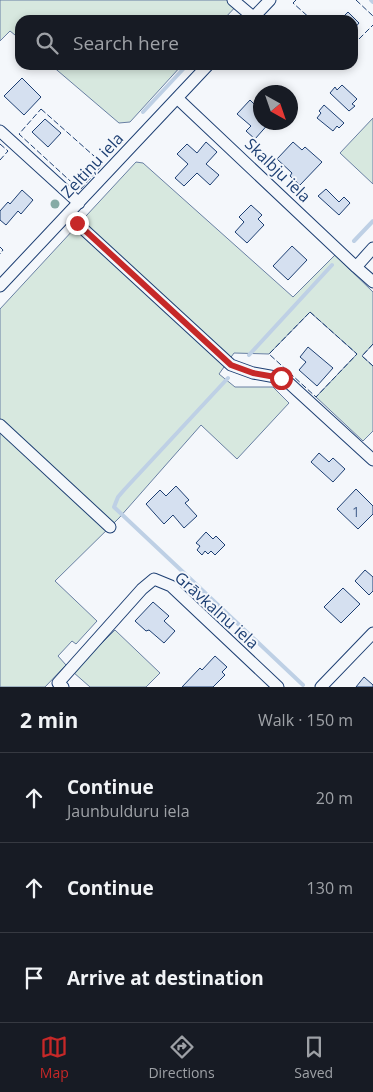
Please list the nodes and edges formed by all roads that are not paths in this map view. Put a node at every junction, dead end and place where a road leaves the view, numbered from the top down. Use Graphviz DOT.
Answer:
graph roads {
  1 [pos="233,0"];
  2 [pos="270,0"];
  3 [pos="248,15"];
  4 [pos="256,15"];
  5 [pos="203,70"];
  6 [pos="177,98"];
  7 [pos="0,131"];
  8 [pos="79,203"];
  9 [pos="68,215"];
  10 [pos="373,248"];
  11 [pos="356,267"];
  12 [pos="373,282"];
  13 [pos="0,286"];
  14 [pos="0,424"];
  15 [pos="373,460"];
  16 [pos="110,527"];
  17 [pos="373,633"];
  18 [pos="63,687"];
  19 [pos="278,687"];
  20 [pos="321,687"];
  1 -- 3 [label="street"];
  2 -- 4 [label="street"];
  5 -- 6 [label="street, Zeltiņu iela"];
  6 -- 8 [label="street, Zeltiņu iela"];
  6 -- 11 [label="street, Skalbju iela"];
  7 -- 8 [label="street"];
  8 -- 9 [label="street, Zeltiņu iela"];
  9 -- 13 [label="street, Zeltiņu iela"];
  9 -- 15 [label="street"];
  10 -- 11 [label="street"];
  11 -- 12 [label="street, Skalbju iela"];
  14 -- 16 [label="street"];
  17 -- 20 [label="street"];
  18 -- 19 [label="street, Grāvkalnu iela"];
}
